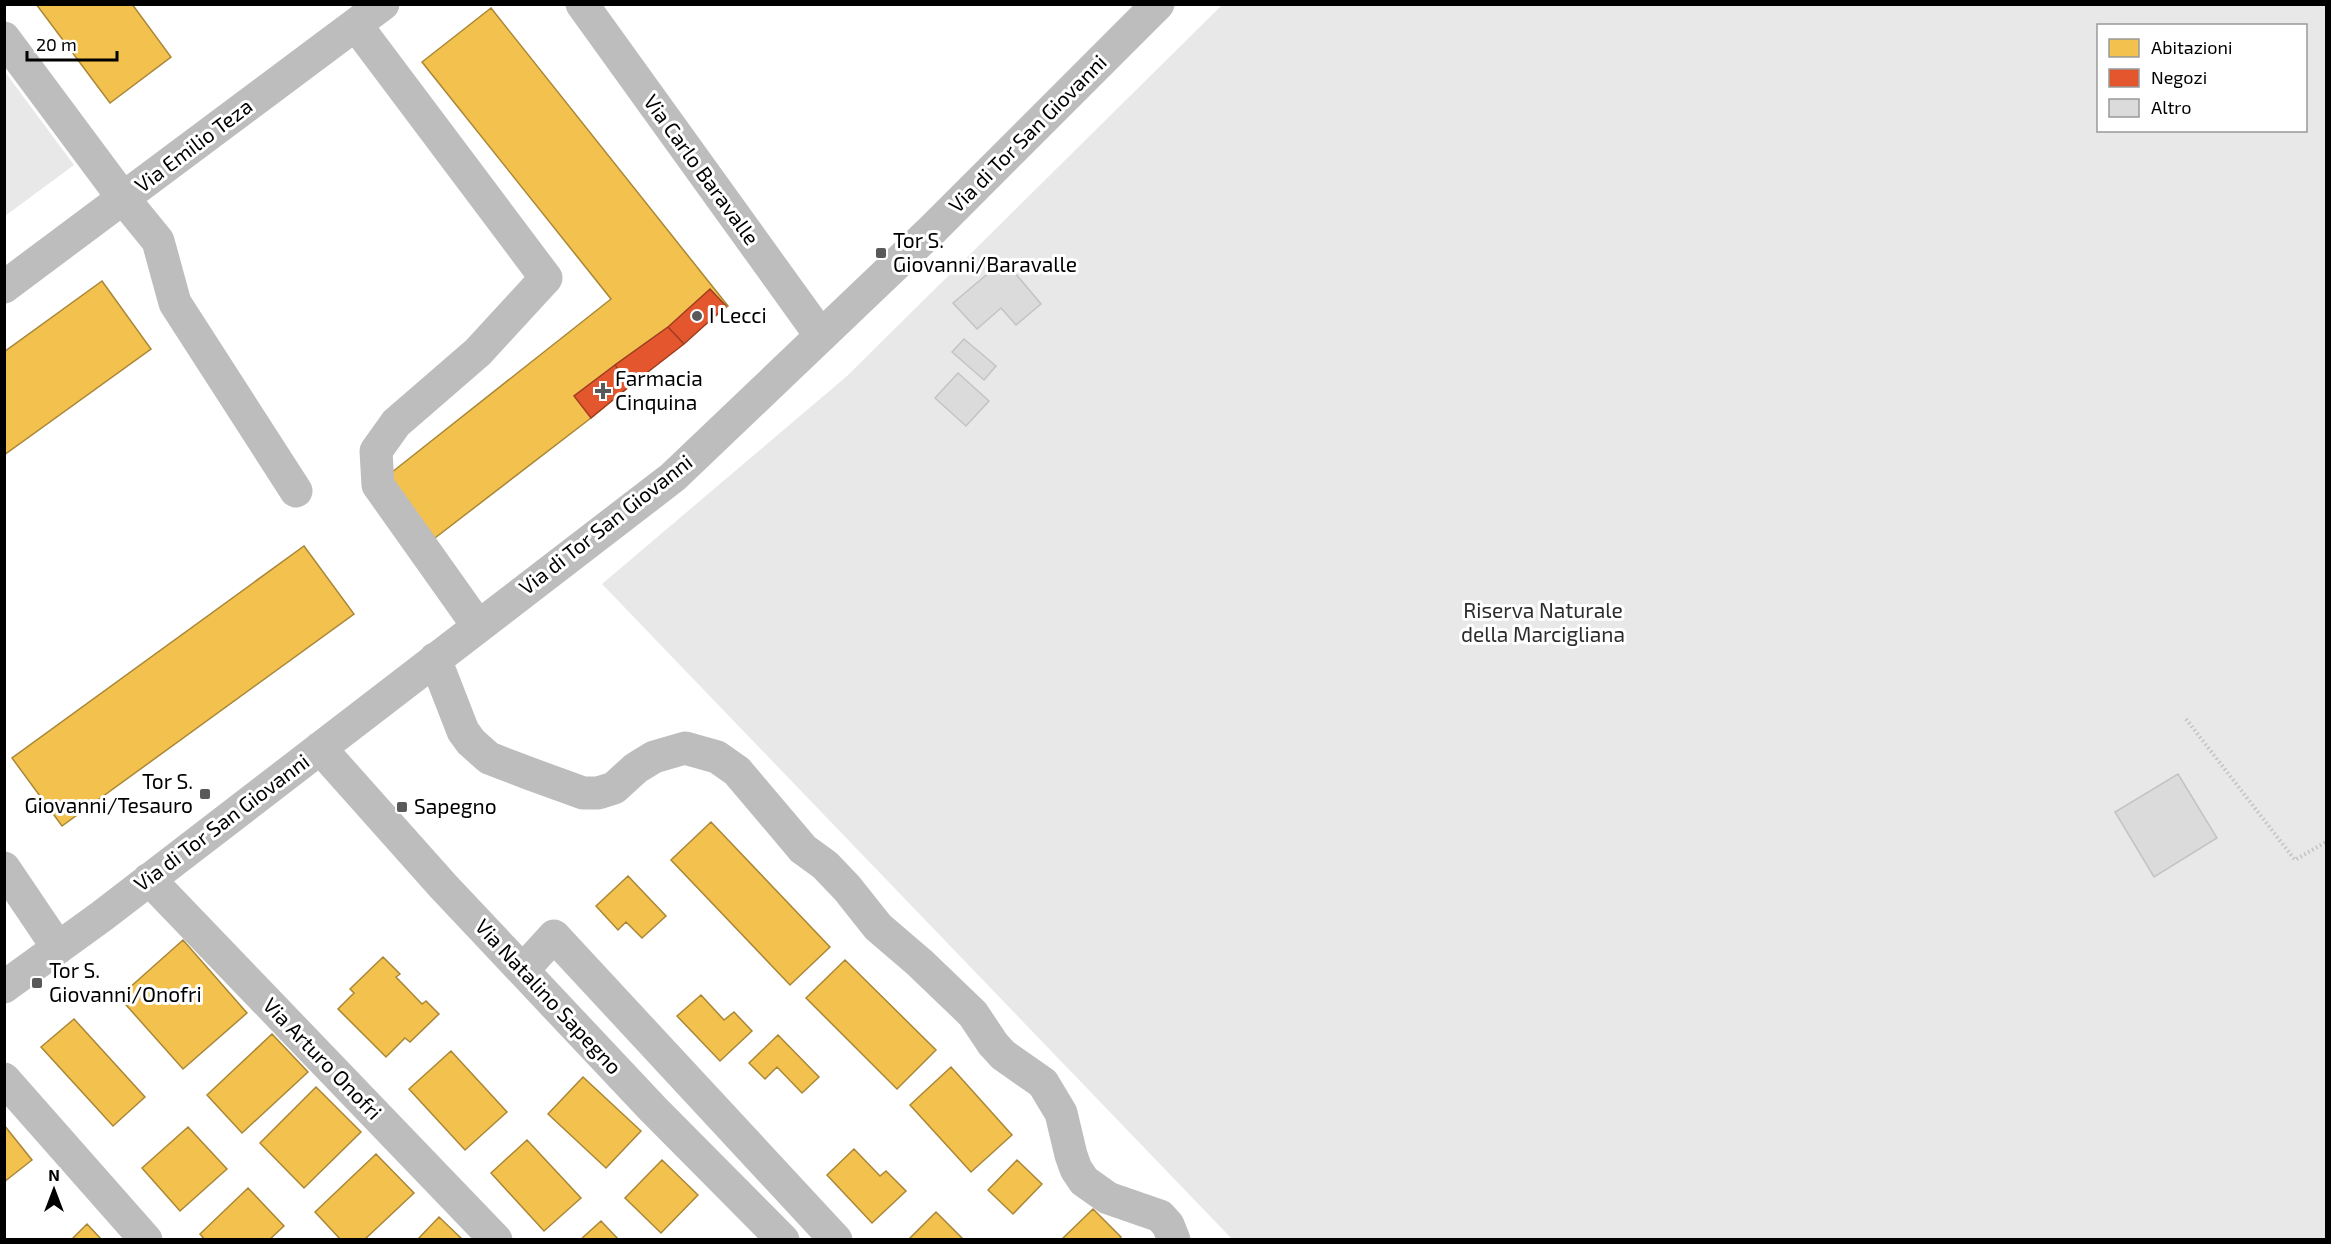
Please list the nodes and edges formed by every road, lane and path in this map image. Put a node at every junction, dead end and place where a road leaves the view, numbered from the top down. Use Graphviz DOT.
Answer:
graph roads {
  1 [pos="383,4"];
  2 [pos="582,4"];
  3 [pos="1158,4"];
  4 [pos="356,25"];
  5 [pos="4,38"];
  6 [pos="123,198"];
  7 [pos="4,287"];
  8 [pos="820,336"];
  9 [pos="296,491"];
  10 [pos="478,626"];
  11 [pos="435,658"];
  12 [pos="2186,719"];
  13 [pos="320,748"];
  14 [pos="2326,842"];
  15 [pos="4,868"];
  16 [pos="149,879"];
  17 [pos="15,907"];
  18 [pos="58,948"];
  19 [pos="523,970"];
  20 [pos="4,987"];
  21 [pos="4,1079"];
  22 [pos="146,1239"];
  23 [pos="496,1239"];
  24 [pos="783,1239"];
  25 [pos="836,1239"];
  26 [pos="1174,1239"];
  1 -- 4 [label="street, Via Emilio Teza"];
  2 -- 8 [label="street, Via Carlo Baravalle"];
  3 -- 8 [label="street, Via di Tor San Giovanni"];
  4 -- 6 [label="street, Via Emilio Teza"];
  4 -- 10 [label="street"];
  5 -- 6 [label="street"];
  6 -- 7 [label="street, Via Emilio Teza"];
  6 -- 9 [label="street"];
  8 -- 10 [label="street, Via di Tor San Giovanni"];
  10 -- 11 [label="street, Via di Tor San Giovanni"];
  11 -- 13 [label="street, Via di Tor San Giovanni"];
  11 -- 26 [label="street"];
  12 -- 14 [label="path"];
  13 -- 16 [label="street, Via di Tor San Giovanni"];
  13 -- 19 [label="street, Via Natalino Sapegno"];
  15 -- 17 [label="street"];
  16 -- 18 [label="street, Via di Tor San Giovanni"];
  16 -- 23 [label="street, Via Arturo Onofri"];
  17 -- 18 [label="street"];
  18 -- 20 [label="street, Via di Tor San Giovanni"];
  19 -- 24 [label="street, Via Natalino Sapegno"];
  19 -- 25 [label="street"];
  21 -- 22 [label="street"];
}
